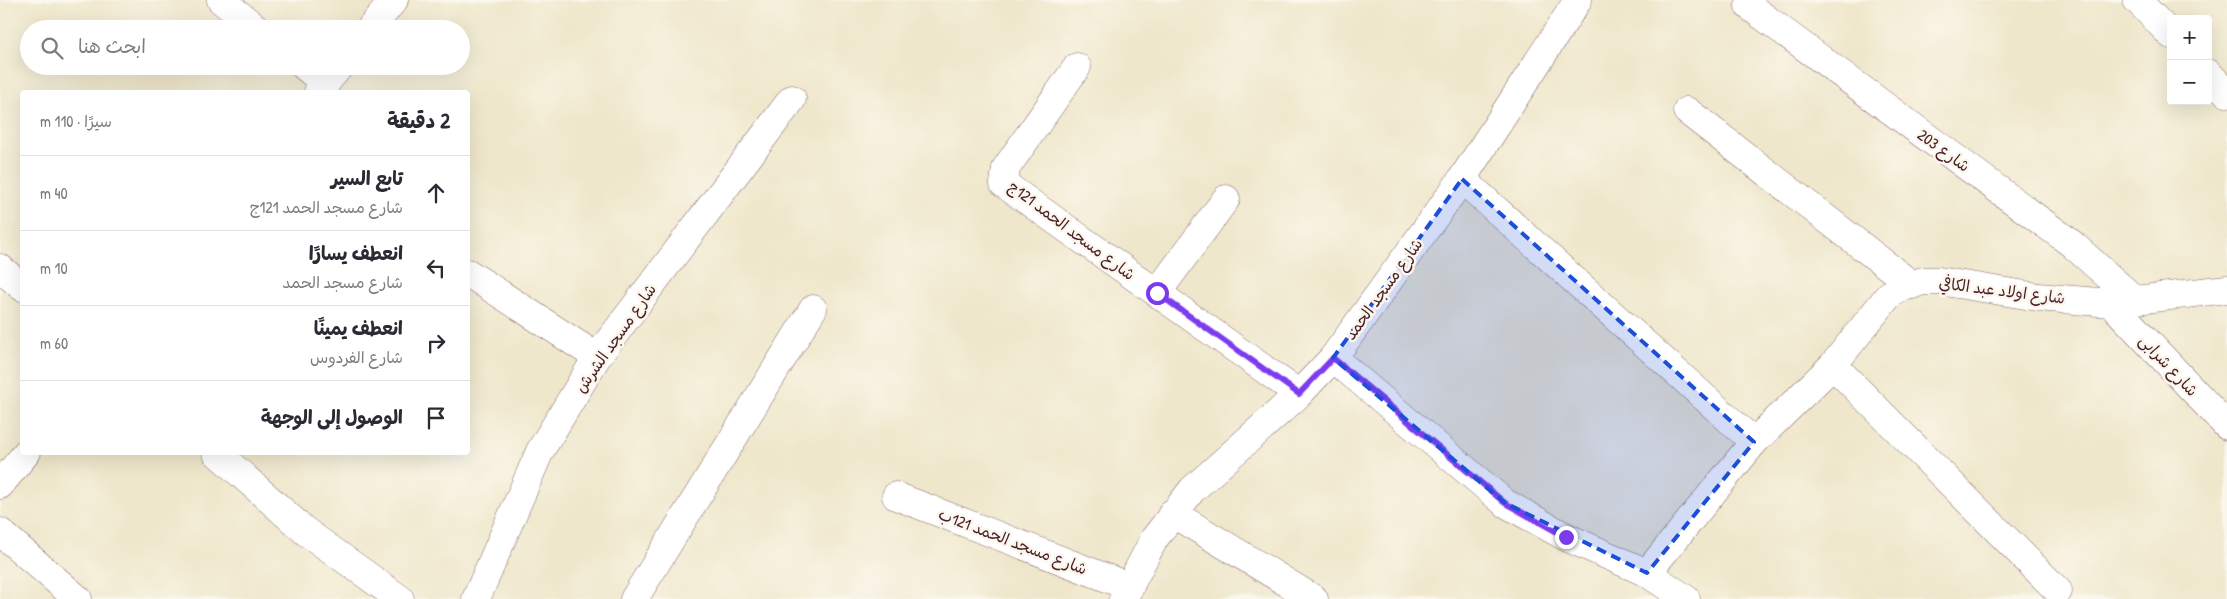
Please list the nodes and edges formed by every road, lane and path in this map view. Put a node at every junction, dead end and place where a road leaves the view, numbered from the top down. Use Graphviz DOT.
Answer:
graph roads {
  1 [pos="221,0"];
  2 [pos="394,0"];
  3 [pos="1578,0"];
  4 [pos="2137,0"];
  5 [pos="1749,6"];
  6 [pos="246,20"];
  7 [pos="377,20"];
  8 [pos="2167,31"];
  9 [pos="1078,67"];
  10 [pos="2212,77"];
  11 [pos="2227,93"];
  12 [pos="792,99"];
  13 [pos="1687,111"];
  14 [pos="1462,179"];
  15 [pos="1226,200"];
  16 [pos="0,268"];
  17 [pos="470,274"];
  18 [pos="1912,284"];
  19 [pos="20,285"];
  20 [pos="2227,289"];
  21 [pos="1157,293"];
  22 [pos="2123,302"];
  23 [pos="813,309"];
  24 [pos="597,357"];
  25 [pos="1333,358"];
  26 [pos="1833,365"];
  27 [pos="1299,394"];
  28 [pos="2227,426"];
  29 [pos="1754,442"];
  30 [pos="25,455"];
  31 [pos="219,455"];
  32 [pos="0,485"];
  33 [pos="896,496"];
  34 [pos="1172,513"];
  35 [pos="0,532"];
  36 [pos="1647,573"];
  37 [pos="2058,591"];
  38 [pos="1126,593"];
  39 [pos="483,597"];
  40 [pos="78,599"];
  41 [pos="400,599"];
  42 [pos="634,599"];
  43 [pos="1314,599"];
  44 [pos="1686,599"];
  1 -- 6 [label="street"];
  2 -- 7 [label="street"];
  3 -- 14 [label="street, شارع مسجد الحمد"];
  4 -- 8 [label="street"];
  5 -- 22 [label="street, شارع 203"];
  9 -- 21 [label="street, شارع مسجد الحمد 121ج"];
  10 -- 11 [label="street"];
  12 -- 24 [label="street, شارع مسجد الشرش"];
  13 -- 18 [label="street"];
  14 -- 25 [label="street, شارع مسجد الحمد"];
  14 -- 29 [label="street"];
  15 -- 21 [label="street"];
  16 -- 19 [label="street"];
  17 -- 24 [label="street"];
  18 -- 22 [label="street, شارع اولاد عبد الكافي"];
  18 -- 26 [label="street, شارع اولاد عبد الكافي"];
  20 -- 22 [label="street, شارع اولاد عبد الكافي"];
  21 -- 27 [label="street, شارع مسجد الحمد 121ج"];
  22 -- 28 [label="street, شارع شرابى"];
  23 -- 42 [label="street"];
  24 -- 39 [label="street, شارع مسجد الشرش"];
  25 -- 27 [label="street, شارع مسجد الحمد"];
  25 -- 36 [label="street"];
  26 -- 29 [label="street, شارع اولاد عبد الكافي"];
  26 -- 37 [label="street"];
  27 -- 34 [label="street, شارع مسجد الحمد"];
  29 -- 36 [label="street, شارع اولاد عبد الكافي"];
  30 -- 32 [label="street"];
  31 -- 41 [label="street"];
  33 -- 38 [label="street, شارع مسجد الحمد 121ب"];
  34 -- 38 [label="street, شارع مسجد الحمد"];
  34 -- 43 [label="street"];
  35 -- 40 [label="street"];
  36 -- 44 [label="street"];
}
